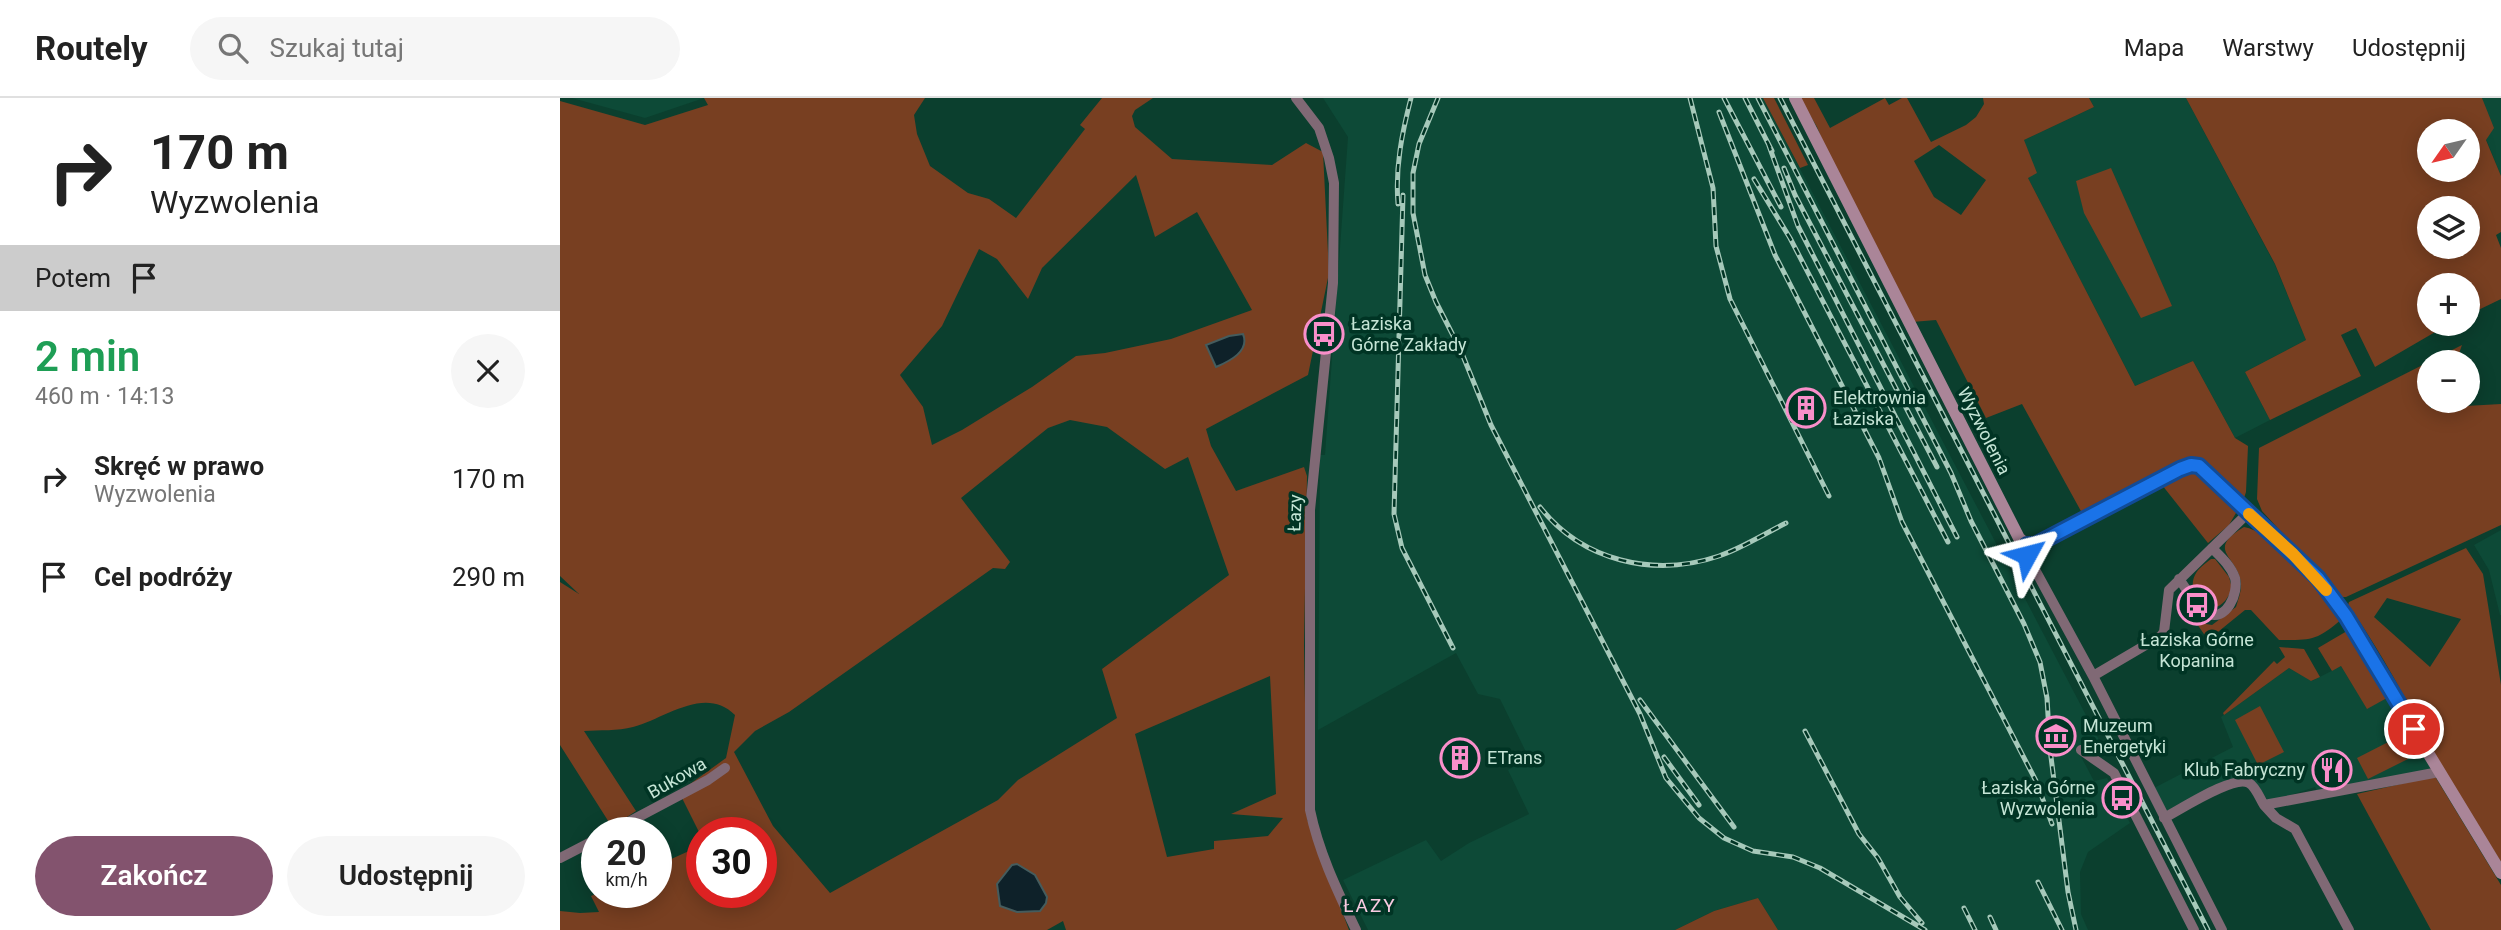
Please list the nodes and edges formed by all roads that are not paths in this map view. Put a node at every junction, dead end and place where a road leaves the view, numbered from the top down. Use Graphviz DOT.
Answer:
graph roads {
  1 [pos="1296,98"];
  2 [pos="1795,98"];
  3 [pos="2248,513"];
  4 [pos="2027,545"];
  5 [pos="2212,548"];
  6 [pos="2179,579"];
  7 [pos="2092,676"];
  8 [pos="2081,750"];
  9 [pos="725,768"];
  10 [pos="2440,772"];
  11 [pos="2264,806"];
  12 [pos="638,817"];
  13 [pos="2164,818"];
  14 [pos="581,847"];
  15 [pos="560,858"];
  16 [pos="2501,873"];
  17 [pos="1356,930"];
  18 [pos="2194,930"];
  19 [pos="2222,930"];
  20 [pos="2349,930"];
  1 -- 17 [label="street, Łazy"];
  2 -- 4 [label="street, Wyzwolenia"];
  3 -- 4 [label="street"];
  3 -- 5 [label="street"];
  3 -- 10 [label="street"];
  4 -- 7 [label="street"];
  5 -- 6 [label="street"];
  5 -- 6 [label="street"];
  6 -- 7 [label="street"];
  7 -- 13 [label="street"];
  8 -- 18 [label="street"];
  9 -- 12 [label="street, Bukowa"];
  10 -- 11 [label="street"];
  10 -- 16 [label="street"];
  11 -- 13 [label="street"];
  11 -- 20 [label="street"];
  13 -- 19 [label="street"];
  14 -- 15 [label="street"];
}
